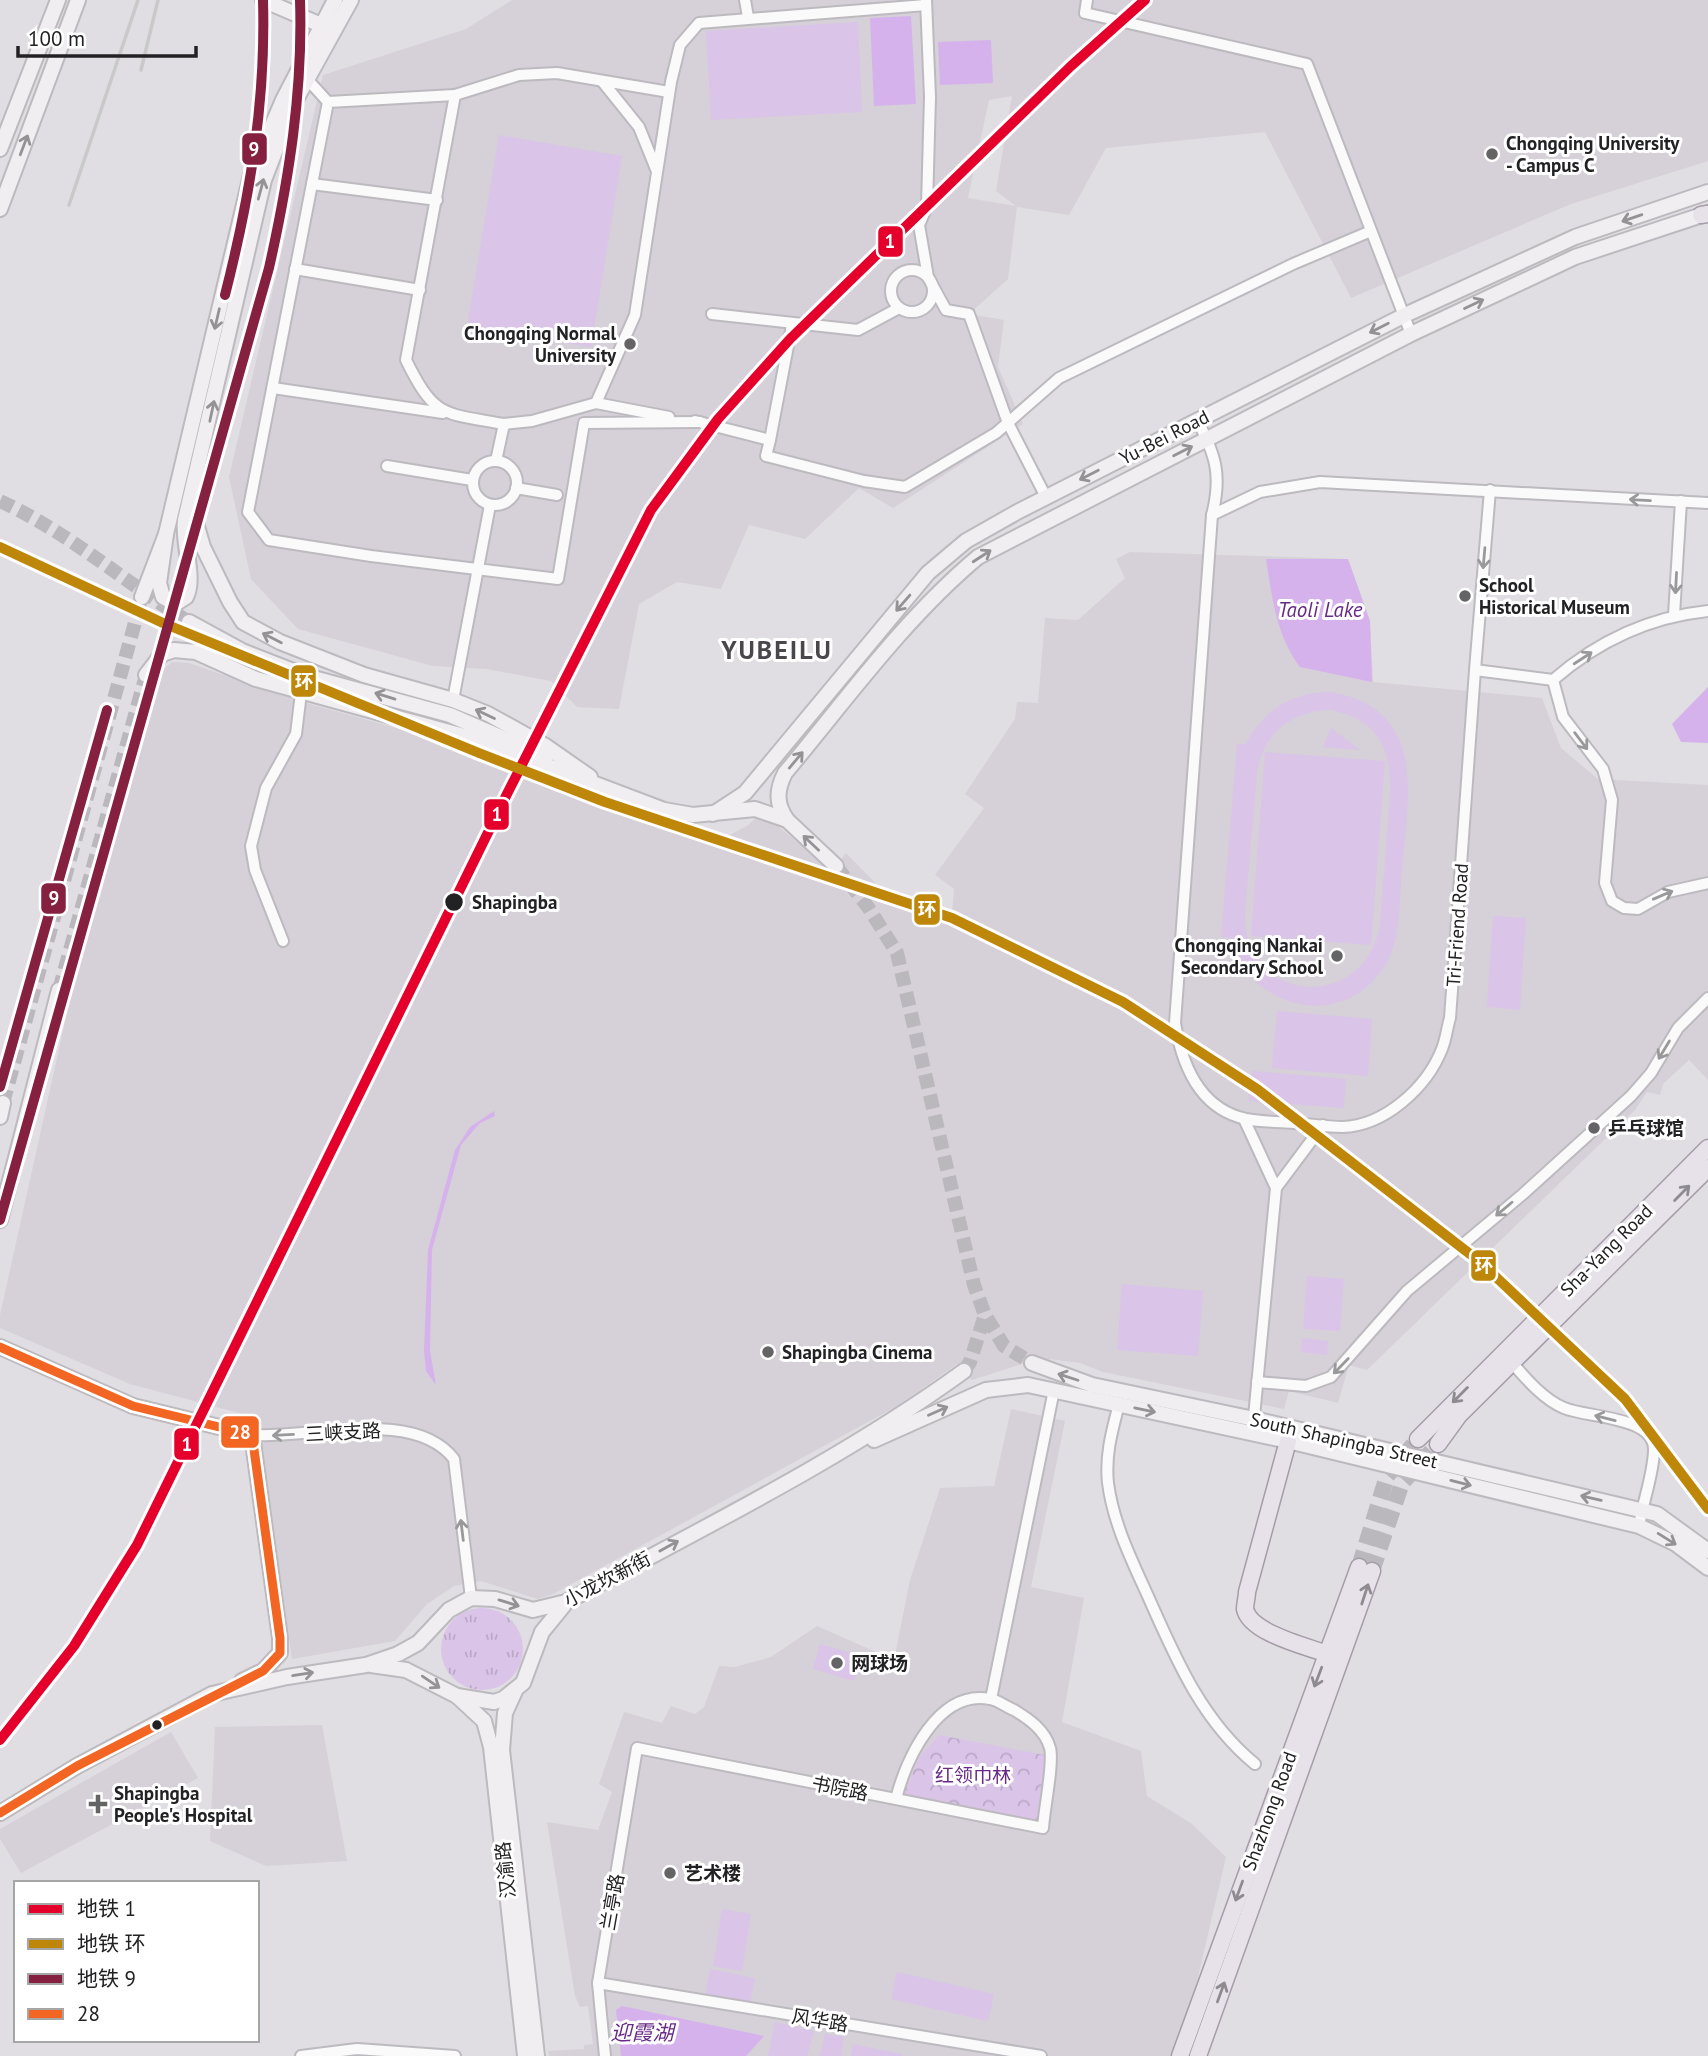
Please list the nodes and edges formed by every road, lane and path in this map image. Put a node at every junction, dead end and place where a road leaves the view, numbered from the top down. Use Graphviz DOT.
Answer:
graph roads {
  1 [pos="58,0"];
  2 [pos="78,0"];
  3 [pos="263,0"];
  4 [pos="351,0"];
  5 [pos="745,0"];
  6 [pos="1087,0"];
  7 [pos="330,1"];
  8 [pos="926,2"];
  9 [pos="909,3"];
  10 [pos="747,17"];
  11 [pos="321,25"];
  12 [pos="307,79"];
  13 [pos="602,80"];
  14 [pos="669,92"];
  15 [pos="455,95"];
  16 [pos="328,102"];
  17 [pos="0,149"];
  18 [pos="657,172"];
  19 [pos="312,184"];
  20 [pos="1708,192"];
  21 [pos="437,200"];
  22 [pos="0,209"];
  23 [pos="1706,214"];
  24 [pos="1371,231"];
  25 [pos="295,269"];
  26 [pos="928,277"];
  27 [pos="420,290"];
  28 [pos="899,308"];
  29 [pos="712,314"];
  30 [pos="1405,315"];
  31 [pos="792,325"];
  32 [pos="1411,334"];
  33 [pos="273,388"];
  34 [pos="596,403"];
  35 [pos="443,413"];
  36 [pos="1197,420"];
  37 [pos="700,422"];
  38 [pos="1008,423"];
  39 [pos="504,424"];
  40 [pos="1207,439"];
  41 [pos="769,440"];
  42 [pos="496,461"];
  43 [pos="387,466"];
  44 [pos="197,478"];
  45 [pos="472,480"];
  46 [pos="516,488"];
  47 [pos="1490,490"];
  48 [pos="557,495"];
  49 [pos="1046,497"];
  50 [pos="1681,501"];
  51 [pos="1708,503"];
  52 [pos="490,505"];
  53 [pos="1212,515"];
  54 [pos="166,534"];
  55 [pos="479,571"];
  56 [pos="142,597"];
  57 [pos="1708,611"];
  58 [pos="1674,615"];
  59 [pos="189,622"];
  60 [pos="1475,670"];
  61 [pos="146,675"];
  62 [pos="1553,680"];
  63 [pos="301,693"];
  64 [pos="453,700"];
  65 [pos="628,798"];
  66 [pos="713,814"];
  67 [pos="787,820"];
  68 [pos="836,866"];
  69 [pos="1708,883"];
  70 [pos="283,941"];
  71 [pos="58,990"];
  72 [pos="1708,998"];
  73 [pos="1244,1119"];
  74 [pos="1323,1125"];
  75 [pos="1708,1148"];
  76 [pos="1708,1168"];
  77 [pos="1276,1188"];
  78 [pos="0,1220"];
  79 [pos="0,1347"];
  80 [pos="1508,1357"];
  81 [pos="1032,1363"];
  82 [pos="964,1371"];
  83 [pos="1257,1382"];
  84 [pos="1005,1385"];
  85 [pos="1054,1390"];
  86 [pos="1119,1404"];
  87 [pos="1253,1426"];
  88 [pos="252,1435"];
  89 [pos="1418,1440"];
  90 [pos="1288,1441"];
  91 [pos="1438,1444"];
  92 [pos="809,1469"];
  93 [pos="1641,1510"];
  94 [pos="1639,1525"];
  95 [pos="1708,1551"];
  96 [pos="1708,1568"];
  97 [pos="471,1598"];
  98 [pos="566,1602"];
  99 [pos="1327,1654"];
  100 [pos="366,1665"];
  101 [pos="515,1691"];
  102 [pos="212,1694"];
  103 [pos="457,1696"];
  104 [pos="991,1699"];
  105 [pos="637,1748"];
  106 [pos="1255,1764"];
  107 [pos="897,1799"];
  108 [pos="0,1813"];
  109 [pos="598,1983"];
  110 [pos="301,2056"];
  111 [pos="455,2056"];
  112 [pos="526,2056"];
  113 [pos="537,2056"];
  114 [pos="605,2056"];
  115 [pos="1041,2056"];
  116 [pos="1180,2056"];
  117 [pos="1198,2056"];
  1 -- 17 [label="main road"];
  22 -- 2 [label="main road, one-way"];
  3 -- 11 [label="main road"];
  4 -- 12 [label="main road"];
  5 -- 10 [label="street"];
  6 -- 24 [label="street"];
  7 -- 11 [label="main road"];
  8 -- 9 [label="street"];
  8 -- 26 [label="street"];
  9 -- 10 [label="street"];
  10 -- 14 [label="street"];
  11 -- 54 [label="main road, one-way"];
  12 -- 16 [label="street"];
  44 -- 12 [label="main road, one-way"];
  13 -- 14 [label="street"];
  13 -- 15 [label="street"];
  13 -- 18 [label="street"];
  14 -- 18 [label="street"];
  15 -- 16 [label="street"];
  15 -- 21 [label="street"];
  16 -- 19 [label="street"];
  18 -- 34 [label="street"];
  19 -- 21 [label="street"];
  19 -- 25 [label="street"];
  20 -- 30 [label="main road, Yu-Bei Road, one-way"];
  21 -- 27 [label="street"];
  32 -- 23 [label="main road, Yu-Bei Road, one-way"];
  24 -- 30 [label="street"];
  24 -- 38 [label="street"];
  25 -- 27 [label="street"];
  25 -- 33 [label="street"];
  26 -- 28 [label="street"];
  26 -- 28 [label="street"];
  26 -- 38 [label="street"];
  27 -- 35 [label="street"];
  28 -- 31 [label="street"];
  29 -- 31 [label="street"];
  30 -- 32 [label="street"];
  30 -- 36 [label="main road, Yu-Bei Road, one-way"];
  31 -- 41 [label="street"];
  32 -- 40 [label="main road, Yu-Bei Road"];
  33 -- 35 [label="street"];
  33 -- 55 [label="street"];
  34 -- 37 [label="street"];
  34 -- 39 [label="street"];
  35 -- 39 [label="street"];
  36 -- 40 [label="street"];
  36 -- 49 [label="main road, Yu-Bei Road, one-way"];
  37 -- 41 [label="street"];
  37 -- 55 [label="street"];
  38 -- 41 [label="street"];
  38 -- 49 [label="street"];
  39 -- 42 [label="street"];
  40 -- 53 [label="street"];
  67 -- 40 [label="main road, Yu-Bei Road, one-way"];
  42 -- 45 [label="street"];
  42 -- 46 [label="street"];
  43 -- 45 [label="street"];
  44 -- 54 [label="main road"];
  64 -- 44 [label="main road, one-way"];
  45 -- 52 [label="street"];
  46 -- 48 [label="street"];
  46 -- 52 [label="street"];
  50 -- 47 [label="street, one-way"];
  47 -- 53 [label="street"];
  47 -- 60 [label="street, Tri-Friend Road, one-way"];
  49 -- 66 [label="main road, Yu-Bei Road, one-way"];
  50 -- 51 [label="street"];
  50 -- 58 [label="street, one-way"];
  52 -- 55 [label="street"];
  53 -- 73 [label="street"];
  54 -- 56 [label="main road"];
  55 -- 64 [label="street"];
  57 -- 58 [label="street"];
  62 -- 58 [label="street, one-way"];
  65 -- 59 [label="main road, one-way"];
  60 -- 62 [label="street"];
  60 -- 74 [label="street, Tri-Friend Road"];
  61 -- 63 [label="main road"];
  62 -- 69 [label="street, one-way"];
  63 -- 65 [label="main road"];
  63 -- 70 [label="street"];
  65 -- 64 [label="main road, one-way"];
  65 -- 66 [label="main road"];
  66 -- 67 [label="main road"];
  68 -- 67 [label="main road, one-way"];
  71 -- 78 [label="main road"];
  72 -- 83 [label="street, one-way"];
  73 -- 74 [label="street"];
  73 -- 77 [label="street"];
  74 -- 77 [label="street"];
  75 -- 80 [label="main road, Sha-Yang Road"];
  80 -- 76 [label="main road, Sha-Yang Road, one-way"];
  77 -- 83 [label="street"];
  79 -- 88 [label="main road"];
  80 -- 89 [label="main road, one-way"];
  80 -- 91 [label="main road"];
  93 -- 80 [label="street, one-way"];
  87 -- 81 [label="main road, South Shapingba Street, one-way"];
  82 -- 92 [label="main road, 小龙坎新街"];
  83 -- 87 [label="street"];
  84 -- 85 [label="main road, South Shapingba Street"];
  92 -- 84 [label="main road, 小龙坎新街, one-way"];
  85 -- 86 [label="main road, South Shapingba Street"];
  85 -- 104 [label="street"];
  86 -- 87 [label="main road, South Shapingba Street, one-way"];
  86 -- 106 [label="street"];
  87 -- 90 [label="main road, South Shapingba Street"];
  93 -- 87 [label="main road, South Shapingba Street, one-way"];
  97 -- 88 [label="street, 三峡支路, one-way"];
  88 -- 102 [label="main road"];
  90 -- 94 [label="main road, South Shapingba Street, one-way"];
  90 -- 99 [label="main road"];
  98 -- 92 [label="main road, 小龙坎新街, one-way"];
  93 -- 94 [label="street"];
  93 -- 95 [label="main road, South Shapingba Street"];
  94 -- 96 [label="main road, South Shapingba Street, one-way"];
  97 -- 98 [label="main road, 小龙坎新街, one-way"];
  97 -- 100 [label="main road"];
  98 -- 101 [label="main road, 汉渝路"];
  99 -- 116 [label="main road, Shazhong Road, one-way"];
  117 -- 99 [label="main road, Shazhong Road, one-way"];
  102 -- 100 [label="main road, one-way"];
  100 -- 103 [label="main road, one-way"];
  101 -- 103 [label="main road"];
  101 -- 113 [label="main road, 汉渝路"];
  102 -- 108 [label="main road"];
  103 -- 112 [label="main road, 汉渝路"];
  104 -- 107 [label="street"];
  104 -- 107 [label="street, 书院路"];
  105 -- 107 [label="street, 书院路"];
  105 -- 109 [label="street, 兰亭路"];
  109 -- 114 [label="street, 兰亭路"];
  109 -- 115 [label="street, 风华路"];
  110 -- 111 [label="street"];
}
